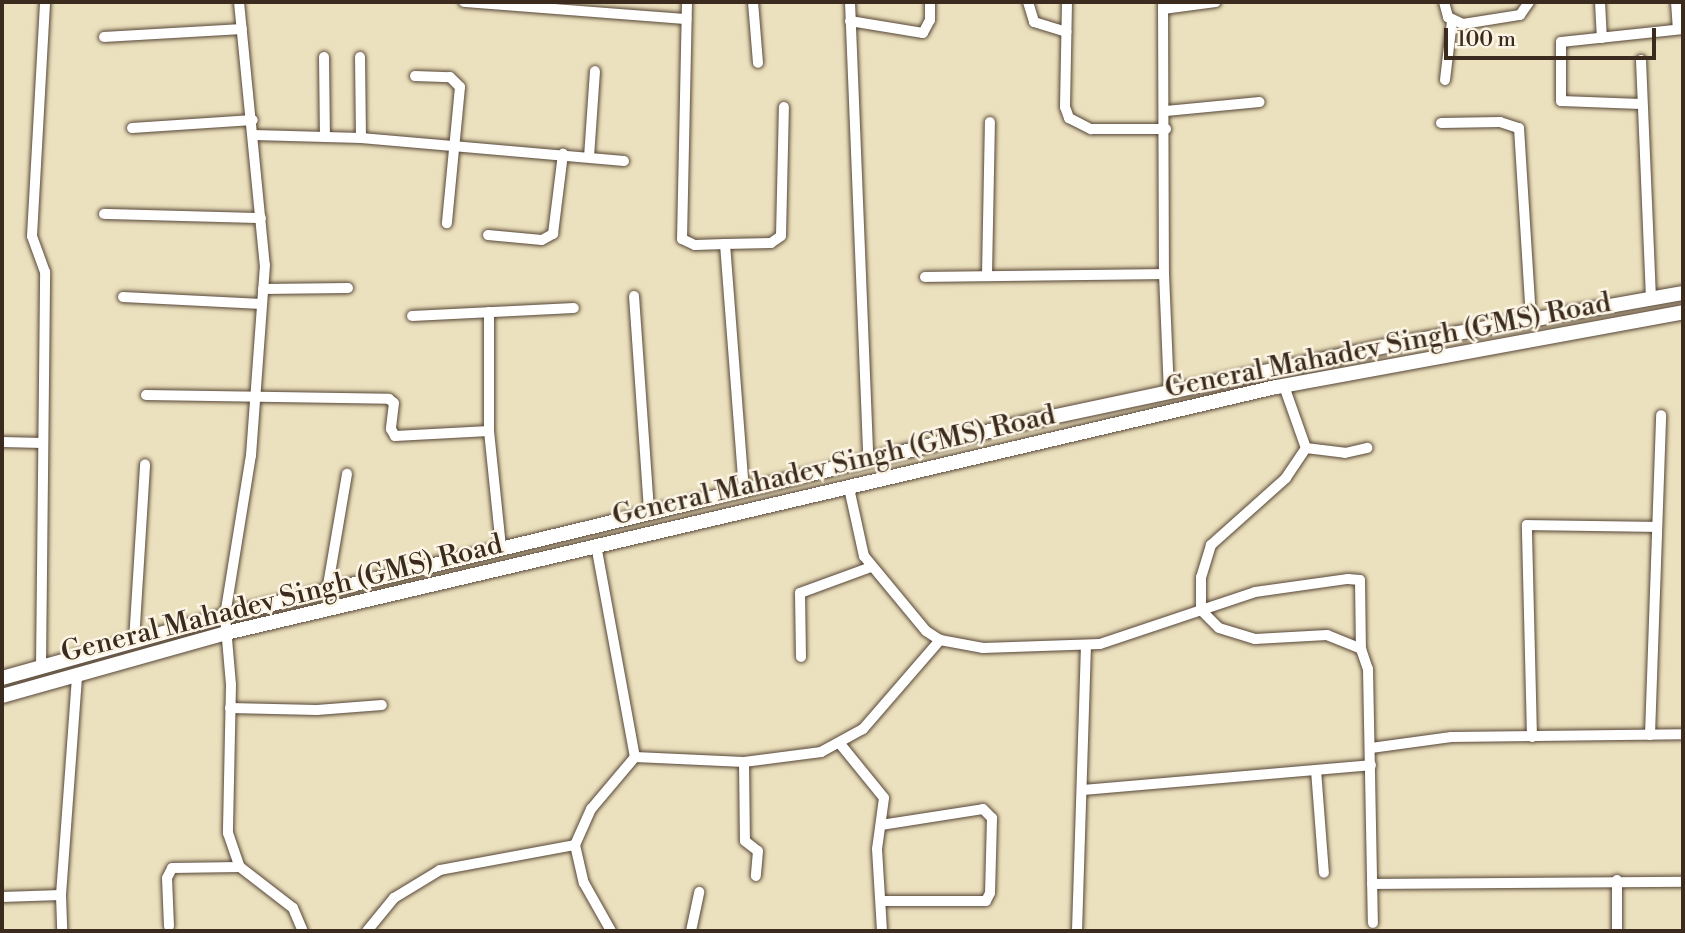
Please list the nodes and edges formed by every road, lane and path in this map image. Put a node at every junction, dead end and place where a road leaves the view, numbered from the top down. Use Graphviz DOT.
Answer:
graph roads {
  1 [pos="45,2"];
  2 [pos="239,2"];
  3 [pos="464,2"];
  4 [pos="687,2"];
  5 [pos="753,2"];
  6 [pos="850,2"];
  7 [pos="930,2"];
  8 [pos="1028,2"];
  9 [pos="1067,2"];
  10 [pos="1216,2"];
  11 [pos="1444,2"];
  12 [pos="1529,2"];
  13 [pos="1600,2"];
  14 [pos="1676,2"];
  15 [pos="1163,5"];
  16 [pos="685,19"];
  17 [pos="850,21"];
  18 [pos="1452,21"];
  19 [pos="242,29"];
  20 [pos="1681,29"];
  21 [pos="1067,32"];
  22 [pos="104,37"];
  23 [pos="1602,38"];
  24 [pos="324,57"];
  25 [pos="360,57"];
  26 [pos="1641,60"];
  27 [pos="758,63"];
  28 [pos="595,71"];
  29 [pos="415,76"];
  30 [pos="1445,80"];
  31 [pos="1260,103"];
  32 [pos="1641,104"];
  33 [pos="784,107"];
  34 [pos="1166,111"];
  35 [pos="253,120"];
  36 [pos="990,122"];
  37 [pos="1441,122"];
  38 [pos="132,128"];
  39 [pos="1166,129"];
  40 [pos="254,135"];
  41 [pos="325,136"];
  42 [pos="361,138"];
  43 [pos="455,144"];
  44 [pos="563,154"];
  45 [pos="589,157"];
  46 [pos="624,161"];
  47 [pos="104,214"];
  48 [pos="261,218"];
  49 [pos="447,223"];
  50 [pos="488,235"];
  51 [pos="725,244"];
  52 [pos="1164,274"];
  53 [pos="987,275"];
  54 [pos="925,278"];
  55 [pos="348,288"];
  56 [pos="263,289"];
  57 [pos="1683,293"];
  58 [pos="634,296"];
  59 [pos="123,297"];
  60 [pos="1651,299"];
  61 [pos="262,304"];
  62 [pos="573,308"];
  63 [pos="489,312"];
  64 [pos="1683,312"];
  65 [pos="412,316"];
  66 [pos="1531,320"];
  67 [pos="1284,386"];
  68 [pos="1169,393"];
  69 [pos="256,394"];
  70 [pos="146,395"];
  71 [pos="1661,415"];
  72 [pos="489,431"];
  73 [pos="2,442"];
  74 [pos="43,443"];
  75 [pos="1306,448"];
  76 [pos="1367,448"];
  77 [pos="868,459"];
  78 [pos="145,464"];
  79 [pos="347,474"];
  80 [pos="849,488"];
  81 [pos="744,489"];
  82 [pos="649,512"];
  83 [pos="1657,527"];
  84 [pos="596,545"];
  85 [pos="501,548"];
  86 [pos="871,567"];
  87 [pos="327,591"];
  88 [pos="1201,610"];
  89 [pos="225,616"];
  90 [pos="226,633"];
  91 [pos="940,640"];
  92 [pos="134,641"];
  93 [pos="1086,645"];
  94 [pos="1361,649"];
  95 [pos="801,657"];
  96 [pos="41,667"];
  97 [pos="77,676"];
  98 [pos="2,678"];
  99 [pos="2,696"];
  100 [pos="383,705"];
  101 [pos="230,708"];
  102 [pos="1683,734"];
  103 [pos="1650,736"];
  104 [pos="1532,737"];
  105 [pos="841,744"];
  106 [pos="1371,748"];
  107 [pos="635,757"];
  108 [pos="744,762"];
  109 [pos="1371,765"];
  110 [pos="1317,770"];
  111 [pos="1082,790"];
  112 [pos="881,825"];
  113 [pos="575,845"];
  114 [pos="240,867"];
  115 [pos="1324,873"];
  116 [pos="756,876"];
  117 [pos="1617,880"];
  118 [pos="1683,881"];
  119 [pos="1372,884"];
  120 [pos="699,892"];
  121 [pos="61,895"];
  122 [pos="2,897"];
  123 [pos="882,901"];
  124 [pos="1373,923"];
  125 [pos="169,926"];
  126 [pos="62,931"];
  127 [pos="303,931"];
  128 [pos="367,931"];
  129 [pos="611,931"];
  130 [pos="691,931"];
  131 [pos="882,931"];
  132 [pos="1077,931"];
  133 [pos="1617,931"];
  1 -- 74 [label="street"];
  2 -- 19 [label="street"];
  3 -- 16 [label="street"];
  4 -- 16 [label="street"];
  5 -- 27 [label="street"];
  6 -- 17 [label="street"];
  7 -- 17 [label="street"];
  8 -- 21 [label="street"];
  9 -- 21 [label="street"];
  10 -- 15 [label="street"];
  11 -- 18 [label="street"];
  12 -- 18 [label="street"];
  13 -- 23 [label="street"];
  14 -- 20 [label="street"];
  15 -- 34 [label="street"];
  16 -- 51 [label="street"];
  17 -- 77 [label="street"];
  18 -- 30 [label="street"];
  19 -- 22 [label="street"];
  19 -- 35 [label="street"];
  20 -- 23 [label="street"];
  21 -- 39 [label="street"];
  23 -- 32 [label="street"];
  24 -- 41 [label="street"];
  25 -- 42 [label="street"];
  26 -- 32 [label="street"];
  28 -- 45 [label="street"];
  29 -- 43 [label="street"];
  31 -- 34 [label="street"];
  32 -- 60 [label="street"];
  33 -- 51 [label="street"];
  34 -- 39 [label="street"];
  35 -- 38 [label="street"];
  35 -- 40 [label="street"];
  36 -- 53 [label="street"];
  37 -- 66 [label="street"];
  39 -- 52 [label="street"];
  40 -- 41 [label="street"];
  40 -- 48 [label="street"];
  41 -- 42 [label="street"];
  42 -- 43 [label="street"];
  43 -- 44 [label="street"];
  43 -- 49 [label="street"];
  44 -- 45 [label="street"];
  44 -- 50 [label="street"];
  45 -- 46 [label="street"];
  47 -- 48 [label="street"];
  48 -- 56 [label="street"];
  51 -- 81 [label="street"];
  52 -- 53 [label="street"];
  52 -- 68 [label="street"];
  53 -- 54 [label="street"];
  55 -- 56 [label="street"];
  56 -- 61 [label="street"];
  57 -- 60 [label="street"];
  58 -- 82 [label="street"];
  59 -- 61 [label="street"];
  60 -- 66 [label="street"];
  61 -- 69 [label="street"];
  62 -- 63 [label="street"];
  63 -- 65 [label="street"];
  63 -- 72 [label="street"];
  64 -- 67 [label="street, General Mahadev Singh (GMS) Road"];
  66 -- 68 [label="street"];
  67 -- 75 [label="street"];
  67 -- 80 [label="street, General Mahadev Singh (GMS) Road"];
  68 -- 77 [label="street"];
  69 -- 70 [label="street"];
  69 -- 72 [label="street"];
  69 -- 89 [label="street"];
  71 -- 83 [label="street"];
  72 -- 85 [label="street"];
  73 -- 74 [label="street"];
  74 -- 96 [label="street"];
  75 -- 76 [label="street"];
  75 -- 88 [label="street"];
  77 -- 81 [label="street"];
  78 -- 92 [label="street"];
  79 -- 87 [label="street"];
  80 -- 84 [label="street, General Mahadev Singh (GMS) Road"];
  80 -- 86 [label="street"];
  81 -- 82 [label="street"];
  82 -- 85 [label="street"];
  83 -- 103 [label="street"];
  83 -- 104 [label="street"];
  84 -- 90 [label="street, General Mahadev Singh (GMS) Road"];
  84 -- 107 [label="street"];
  85 -- 87 [label="street"];
  86 -- 91 [label="street"];
  86 -- 95 [label="street"];
  87 -- 89 [label="street"];
  88 -- 93 [label="street"];
  88 -- 94 [label="street"];
  88 -- 94 [label="street"];
  89 -- 90 [label="street"];
  89 -- 92 [label="street"];
  90 -- 97 [label="street, General Mahadev Singh (GMS) Road"];
  90 -- 101 [label="street"];
  91 -- 93 [label="street"];
  91 -- 105 [label="street"];
  92 -- 96 [label="street"];
  93 -- 111 [label="street"];
  94 -- 106 [label="street"];
  96 -- 98 [label="street"];
  97 -- 99 [label="street, General Mahadev Singh (GMS) Road"];
  97 -- 121 [label="street"];
  100 -- 101 [label="street"];
  101 -- 114 [label="street"];
  102 -- 103 [label="street"];
  103 -- 104 [label="street"];
  104 -- 106 [label="street"];
  105 -- 108 [label="street"];
  105 -- 112 [label="street"];
  106 -- 109 [label="street"];
  107 -- 108 [label="street"];
  107 -- 113 [label="street"];
  108 -- 116 [label="street"];
  109 -- 110 [label="street"];
  109 -- 119 [label="street"];
  110 -- 111 [label="street"];
  110 -- 115 [label="street"];
  111 -- 132 [label="street"];
  112 -- 123 [label="street"];
  112 -- 123 [label="street"];
  113 -- 128 [label="street"];
  113 -- 129 [label="street"];
  114 -- 125 [label="street"];
  114 -- 127 [label="street"];
  117 -- 118 [label="street"];
  117 -- 119 [label="street"];
  117 -- 133 [label="street"];
  119 -- 124 [label="street"];
  120 -- 130 [label="street"];
  121 -- 122 [label="street"];
  121 -- 126 [label="street"];
  123 -- 131 [label="street"];
}
